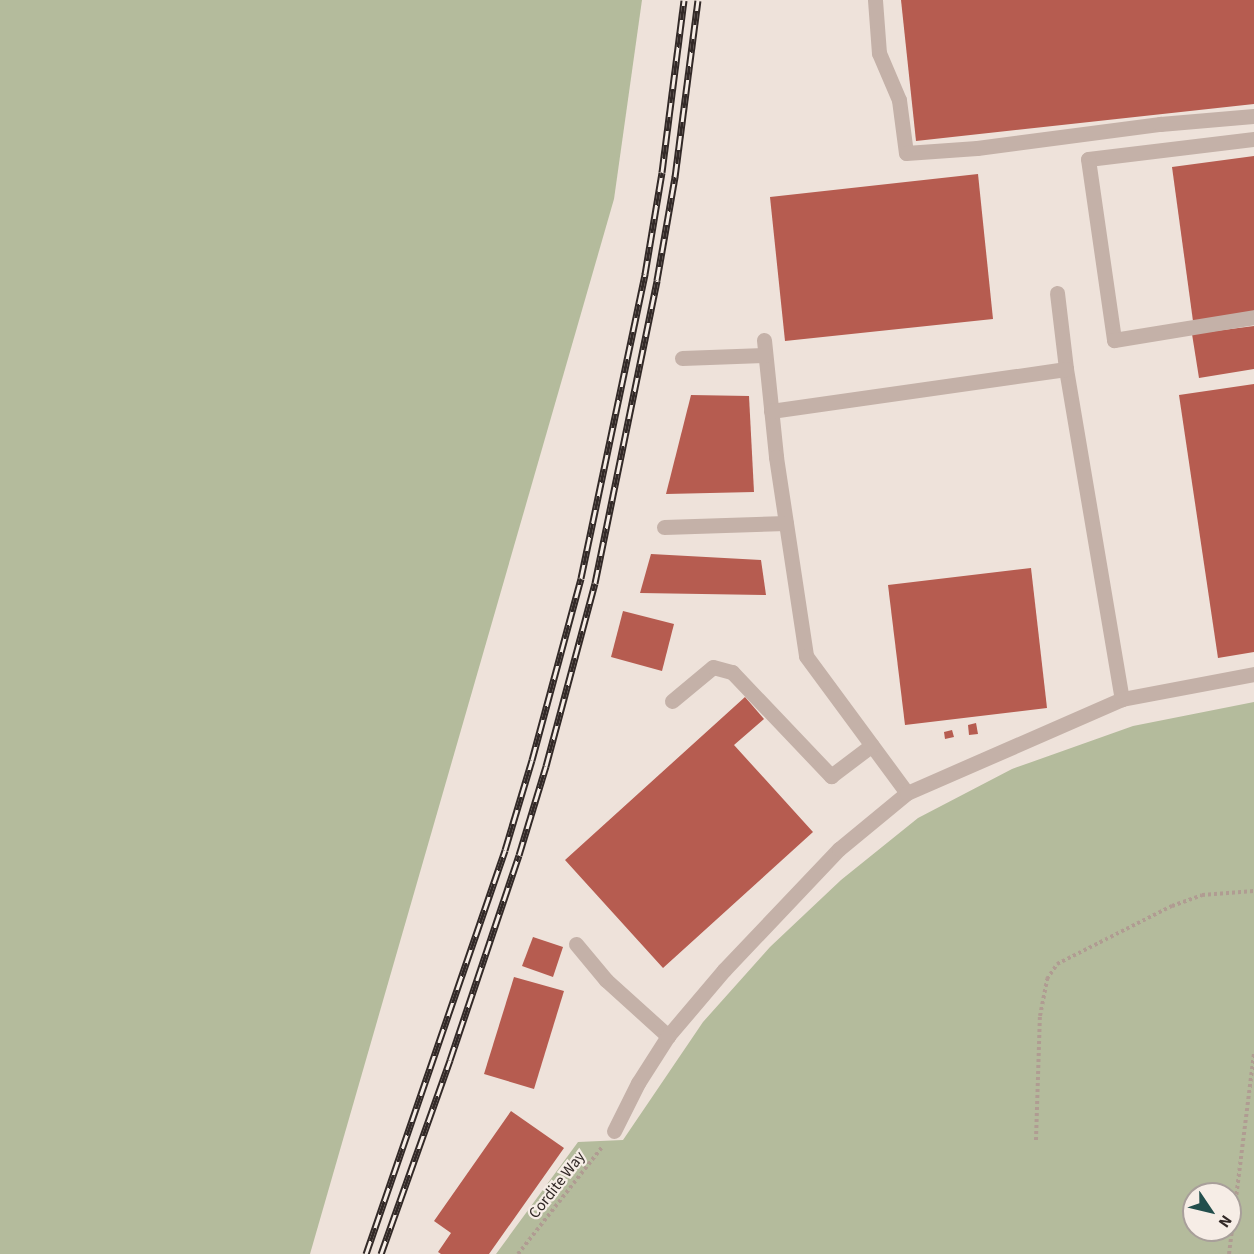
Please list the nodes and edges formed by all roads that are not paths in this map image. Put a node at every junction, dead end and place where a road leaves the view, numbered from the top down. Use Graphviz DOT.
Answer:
graph roads {
  1 [pos="875,0"];
  2 [pos="1254,116"];
  3 [pos="1254,139"];
  4 [pos="1057,293"];
  5 [pos="1254,317"];
  6 [pos="682,358"];
  7 [pos="1066,369"];
  8 [pos="771,411"];
  9 [pos="786,524"];
  10 [pos="664,527"];
  11 [pos="1254,674"];
  12 [pos="1122,699"];
  13 [pos="672,701"];
  14 [pos="872,745"];
  15 [pos="907,793"];
  16 [pos="576,944"];
  17 [pos="668,1036"];
  18 [pos="614,1131"];
  1 -- 2 [label="lane"];
  3 -- 5 [label="lane"];
  4 -- 7 [label="lane"];
  6 -- 8 [label="lane"];
  7 -- 8 [label="lane"];
  7 -- 12 [label="lane"];
  8 -- 9 [label="lane"];
  9 -- 10 [label="lane"];
  9 -- 14 [label="lane"];
  11 -- 12 [label="lane"];
  12 -- 15 [label="lane"];
  13 -- 14 [label="lane"];
  14 -- 15 [label="lane"];
  15 -- 17 [label="lane"];
  16 -- 17 [label="lane"];
  17 -- 18 [label="lane"];
}
